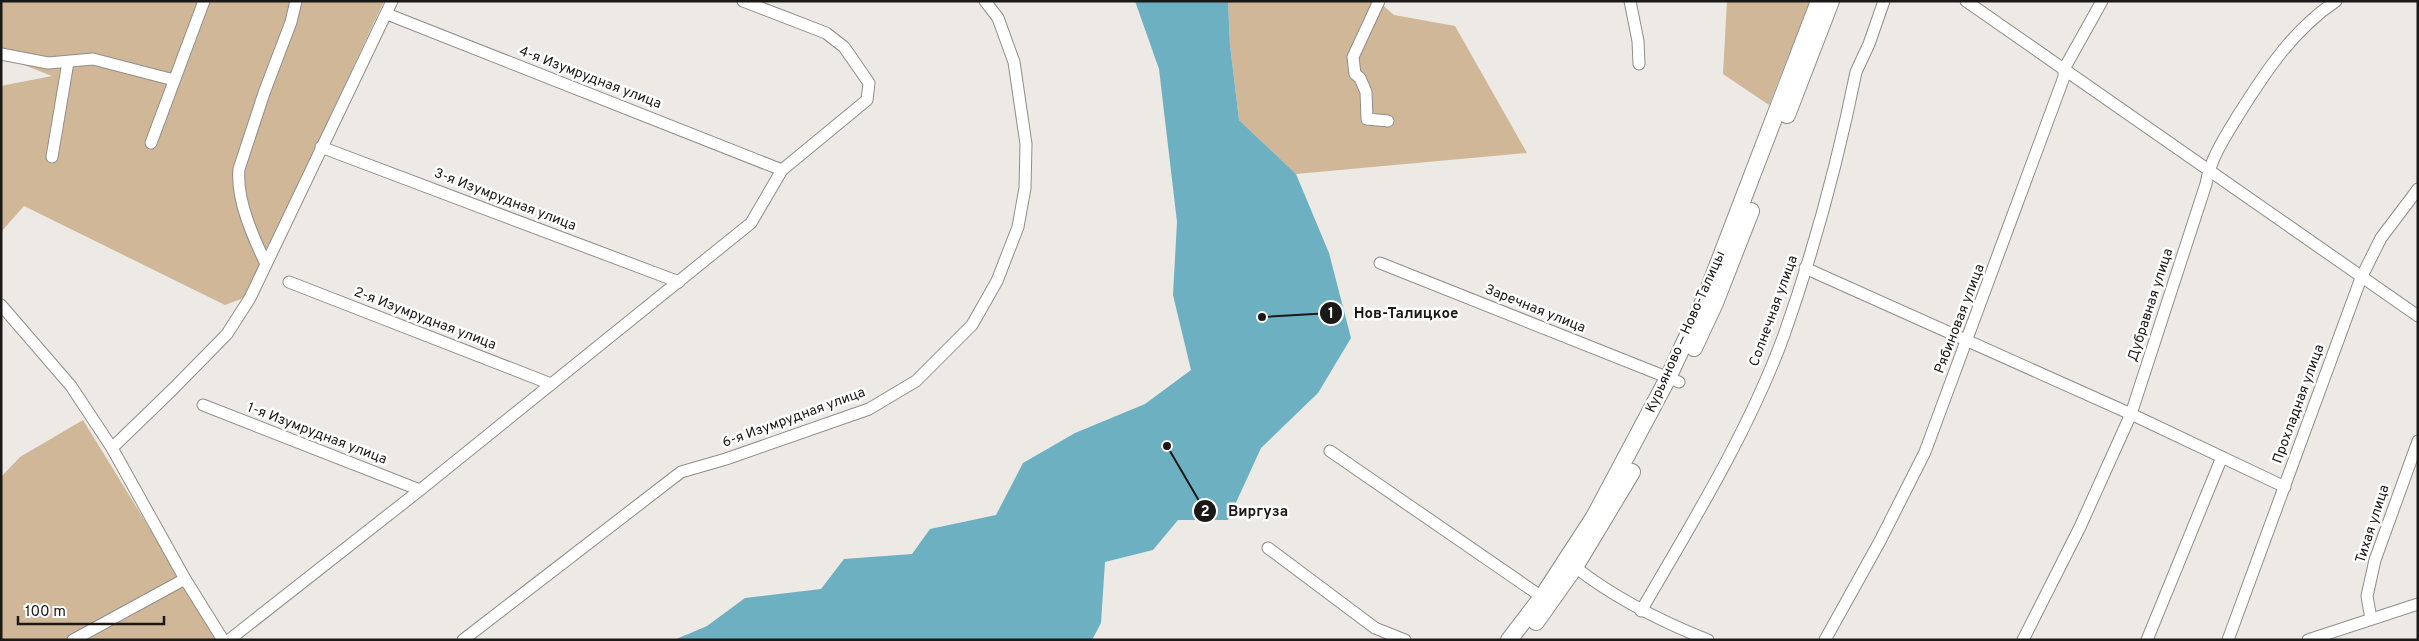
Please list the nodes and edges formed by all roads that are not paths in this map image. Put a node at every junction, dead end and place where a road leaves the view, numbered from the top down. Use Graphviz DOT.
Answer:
graph roads {
  1 [pos="204,1"];
  2 [pos="296,1"];
  3 [pos="392,1"];
  4 [pos="744,1"];
  5 [pos="985,1"];
  6 [pos="1379,1"];
  7 [pos="1630,1"];
  8 [pos="1819,1"];
  9 [pos="1831,1"];
  10 [pos="1884,1"];
  11 [pos="1966,1"];
  12 [pos="2102,1"];
  13 [pos="2336,1"];
  14 [pos="387,14"];
  15 [pos="1,54"];
  16 [pos="68,62"];
  17 [pos="1639,64"];
  18 [pos="2064,69"];
  19 [pos="174,80"];
  20 [pos="1388,121"];
  21 [pos="151,143"];
  22 [pos="321,147"];
  23 [pos="52,157"];
  24 [pos="782,170"];
  25 [pos="2208,171"];
  26 [pos="2418,189"];
  27 [pos="1380,263"];
  28 [pos="266,264"];
  29 [pos="1805,268"];
  30 [pos="2361,278"];
  31 [pos="289,282"];
  32 [pos="679,282"];
  33 [pos="1,305"];
  34 [pos="2418,316"];
  35 [pos="1967,343"];
  36 [pos="1674,380"];
  37 [pos="551,384"];
  38 [pos="203,405"];
  39 [pos="2131,414"];
  40 [pos="2418,441"];
  41 [pos="112,448"];
  42 [pos="1330,451"];
  43 [pos="2222,457"];
  44 [pos="2285,486"];
  45 [pos="420,490"];
  46 [pos="1268,548"];
  47 [pos="1575,567"];
  48 [pos="185,579"];
  49 [pos="1542,597"];
  50 [pos="2418,604"];
  51 [pos="1641,611"];
  52 [pos="2372,619"];
  53 [pos="73,640"];
  54 [pos="224,640"];
  55 [pos="228,640"];
  56 [pos="463,640"];
  57 [pos="1405,640"];
  58 [pos="1509,640"];
  59 [pos="1523,640"];
  60 [pos="1708,640"];
  61 [pos="1825,640"];
  62 [pos="2023,640"];
  63 [pos="2147,640"];
  64 [pos="2228,640"];
  65 [pos="2308,640"];
  1 -- 19 [label="street"];
  2 -- 28 [label="street"];
  3 -- 14 [label="street"];
  4 -- 24 [label="street"];
  5 -- 56 [label="street, 6-я Изумрудная улица"];
  6 -- 20 [label="street"];
  7 -- 17 [label="street"];
  8 -- 36 [label="main road, Курьяново — Ново-Талицы"];
  9 -- 36 [label="main road, Курьяново — Ново-Талицы"];
  10 -- 29 [label="street, Солнечная улица"];
  11 -- 18 [label="street"];
  12 -- 18 [label="street, Рябиновая улица"];
  13 -- 25 [label="street, Дубравная улица"];
  14 -- 22 [label="street"];
  14 -- 24 [label="street, 4-я Изумрудная улица"];
  15 -- 16 [label="street"];
  16 -- 19 [label="street"];
  16 -- 23 [label="street"];
  18 -- 25 [label="street"];
  18 -- 35 [label="street, Рябиновая улица"];
  19 -- 21 [label="street"];
  22 -- 28 [label="street"];
  22 -- 32 [label="street, 3-я Изумрудная улица"];
  24 -- 32 [label="street"];
  25 -- 30 [label="street"];
  25 -- 39 [label="street, Дубравная улица"];
  26 -- 30 [label="street, Прохладная улица"];
  27 -- 36 [label="street, Заречная улица"];
  28 -- 41 [label="street"];
  29 -- 35 [label="street"];
  29 -- 51 [label="street, Солнечная улица"];
  30 -- 34 [label="street"];
  30 -- 44 [label="street, Прохладная улица"];
  31 -- 37 [label="street, 2-я Изумрудная улица"];
  32 -- 37 [label="street"];
  33 -- 41 [label="street"];
  35 -- 39 [label="street"];
  35 -- 61 [label="street, Рябиновая улица"];
  36 -- 47 [label="main road, Курьяново — Ново-Талицы"];
  36 -- 49 [label="main road, Курьяново — Ново-Талицы"];
  37 -- 45 [label="street"];
  38 -- 45 [label="street, 1-я Изумрудная улица"];
  39 -- 43 [label="street"];
  39 -- 62 [label="street, Дубравная улица"];
  40 -- 52 [label="street, Тихая улица"];
  41 -- 48 [label="street"];
  42 -- 49 [label="street"];
  43 -- 44 [label="street"];
  43 -- 63 [label="street"];
  44 -- 64 [label="street, Прохладная улица"];
  45 -- 55 [label="street"];
  46 -- 57 [label="street"];
  47 -- 51 [label="street"];
  47 -- 59 [label="main road, Курьяново — Ново-Талицы"];
  48 -- 53 [label="street"];
  48 -- 54 [label="street"];
  49 -- 58 [label="main road, Курьяново — Ново-Талицы"];
  50 -- 52 [label="street"];
  51 -- 60 [label="street"];
  52 -- 65 [label="street"];
}
